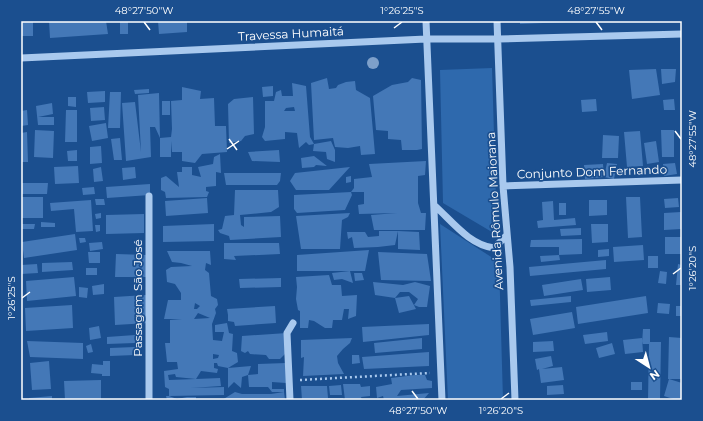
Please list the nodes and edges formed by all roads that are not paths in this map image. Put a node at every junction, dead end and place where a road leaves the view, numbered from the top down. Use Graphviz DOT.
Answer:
graph roads {
  1 [pos="426,21"];
  2 [pos="497,21"];
  3 [pos="682,34"];
  4 [pos="426,39"];
  5 [pos="498,39"];
  6 [pos="21,58"];
  7 [pos="682,180"];
  8 [pos="503,186"];
  9 [pos="149,196"];
  10 [pos="434,205"];
  11 [pos="506,236"];
  12 [pos="293,323"];
  13 [pos="149,400"];
  14 [pos="290,400"];
  15 [pos="442,400"];
  16 [pos="515,400"];
  1 -- 4 [label="street"];
  2 -- 5 [label="street, Avenida Rômulo Maiorana"];
  3 -- 5 [label="street, Travessa Humaitá"];
  4 -- 5 [label="street, Travessa Humaitá"];
  4 -- 6 [label="street, Travessa Humaitá"];
  4 -- 10 [label="street"];
  5 -- 8 [label="street, Avenida Rômulo Maiorana"];
  7 -- 8 [label="street, Conjunto Dom Fernando"];
  8 -- 11 [label="street, Avenida Rômulo Maiorana"];
  9 -- 13 [label="street, Passagem São José"];
  10 -- 11 [label="street"];
  10 -- 15 [label="street"];
  11 -- 16 [label="street, Avenida Rômulo Maiorana"];
  12 -- 14 [label="street"];
}
